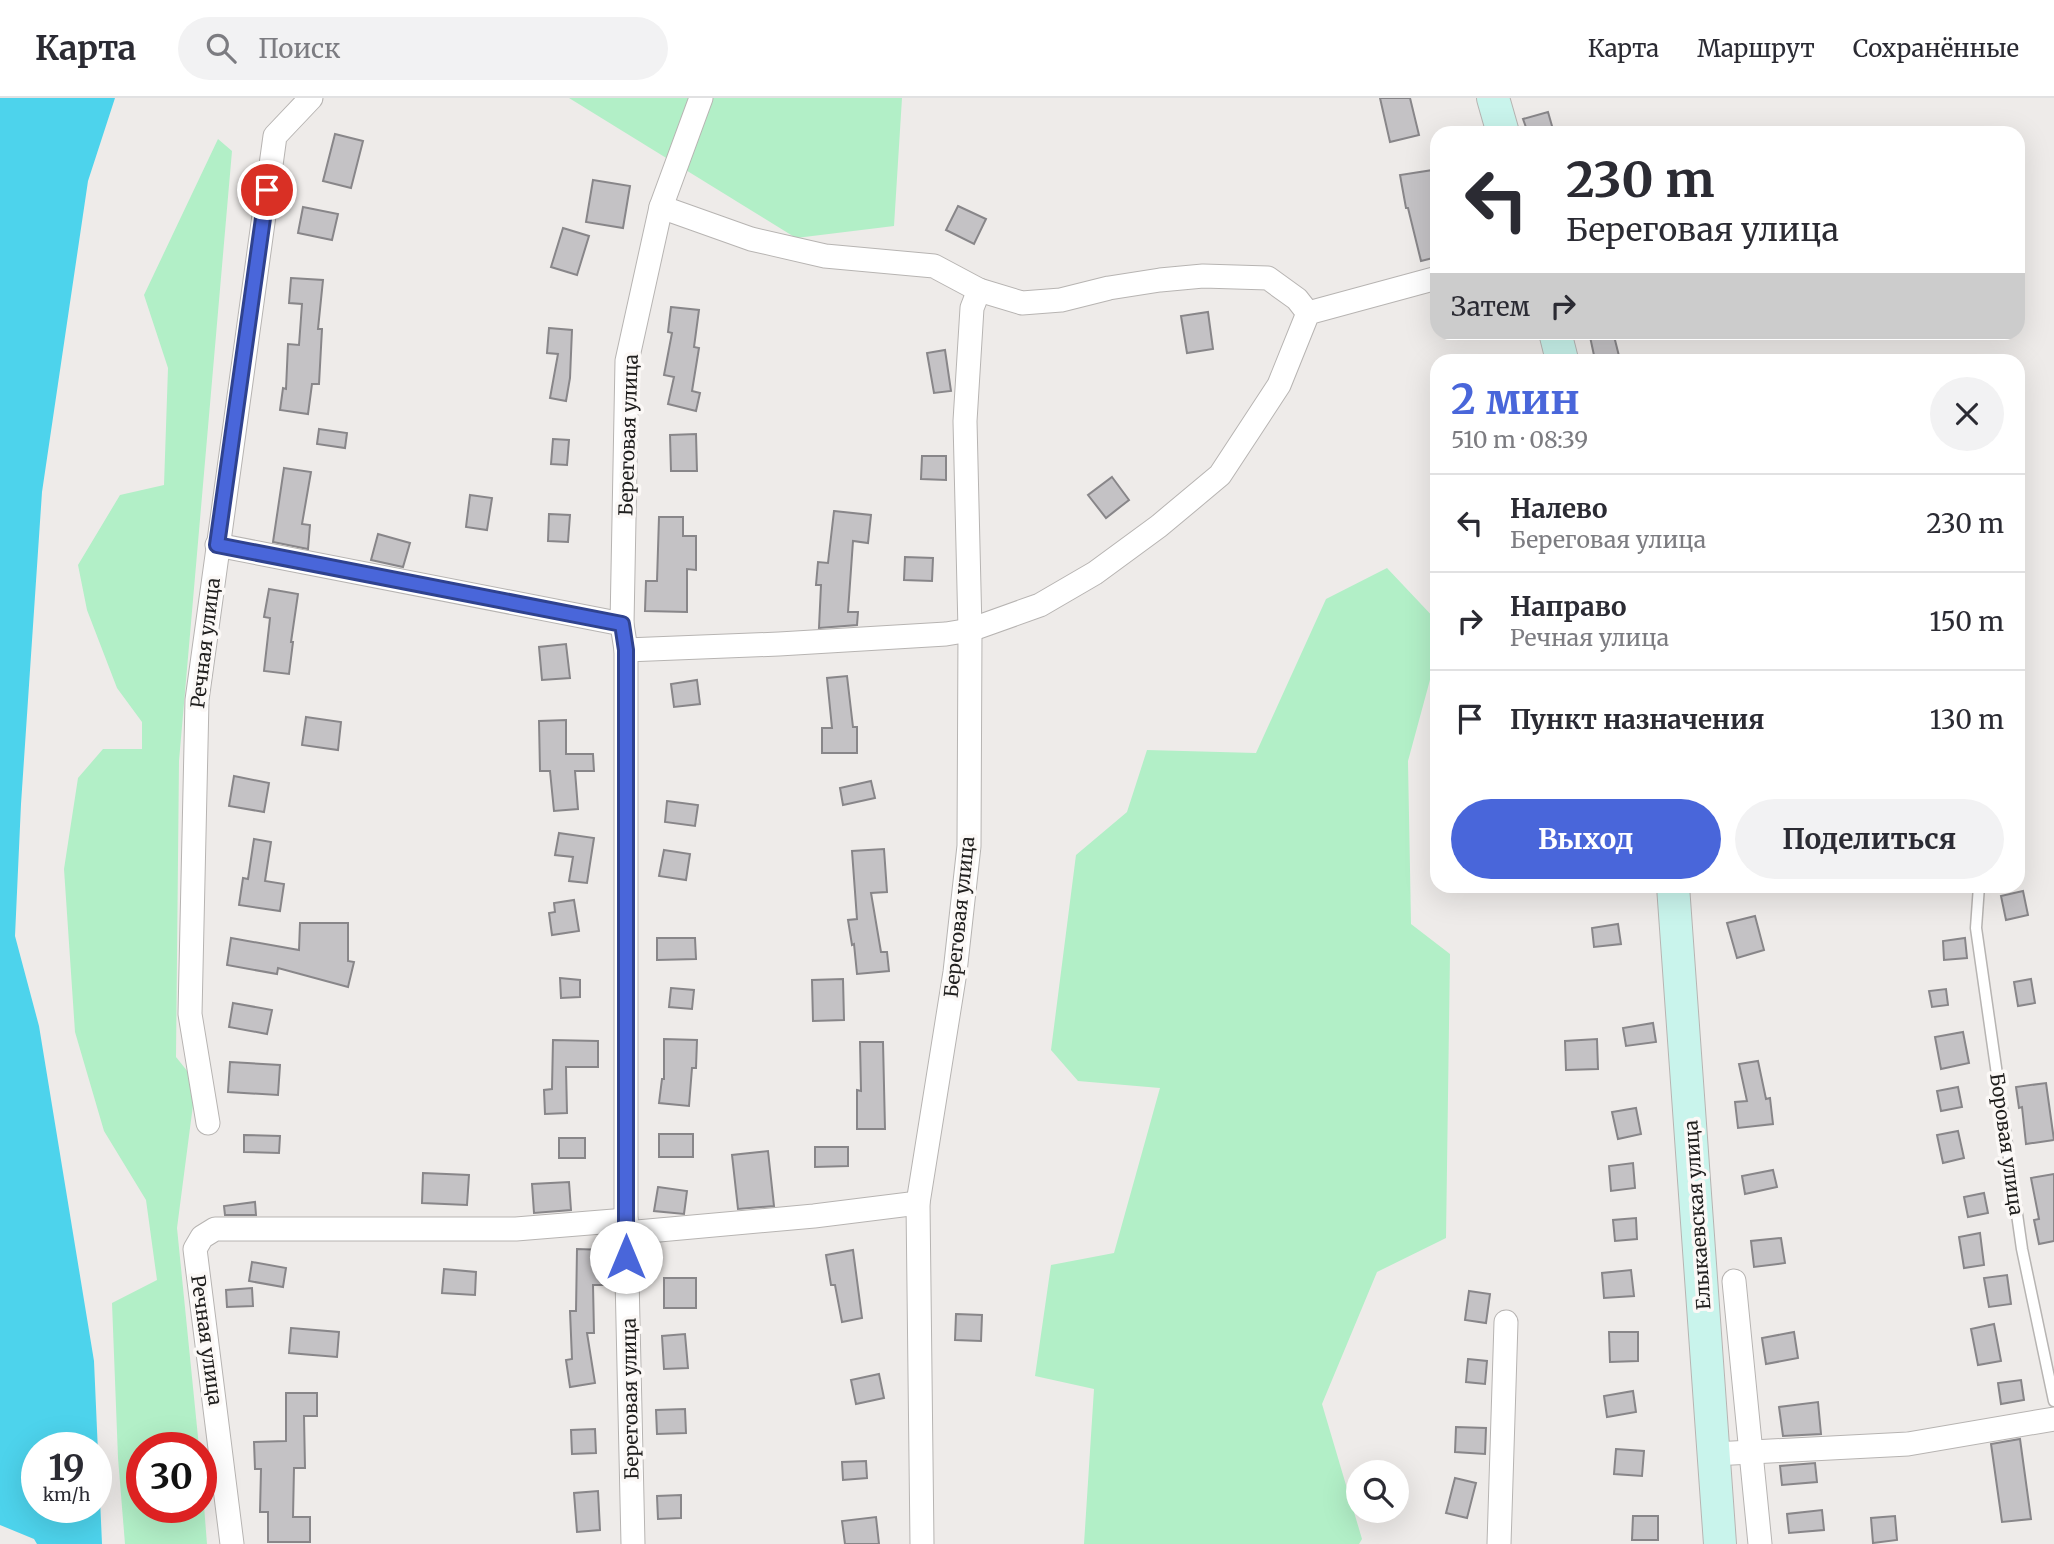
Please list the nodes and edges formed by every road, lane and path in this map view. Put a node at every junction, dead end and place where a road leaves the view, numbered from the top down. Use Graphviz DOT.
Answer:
graph roads {
  1 [pos="311,98"];
  2 [pos="701,98"];
  3 [pos="1493,98"];
  4 [pos="1501,126"];
  5 [pos="661,208"];
  6 [pos="1430,280"];
  7 [pos="979,289"];
  8 [pos="1308,313"];
  9 [pos="217,545"];
  10 [pos="622,624"];
  11 [pos="970,630"];
  12 [pos="626,650"];
  13 [pos="1674,893"];
  14 [pos="1978,893"];
  15 [pos="208,1123"];
  16 [pos="918,1203"];
  17 [pos="626,1226"];
  18 [pos="1734,1281"];
  19 [pos="1506,1322"];
  20 [pos="2054,1401"];
  21 [pos="2054,1419"];
  22 [pos="1750,1453"];
  23 [pos="1714,1454"];
  24 [pos="232,1544"];
  25 [pos="633,1544"];
  26 [pos="922,1544"];
  27 [pos="1499,1544"];
  28 [pos="1720,1544"];
  29 [pos="1760,1544"];
  1 -- 9 [label="street, Речная улица"];
  2 -- 5 [label="street, Береговая улица"];
  3 -- 4 [label="street"];
  5 -- 7 [label="street"];
  5 -- 10 [label="street, Береговая улица"];
  6 -- 8 [label="street"];
  7 -- 8 [label="street"];
  7 -- 11 [label="street, Береговая улица"];
  8 -- 11 [label="street"];
  9 -- 10 [label="street"];
  9 -- 15 [label="street, Речная улица"];
  10 -- 12 [label="street, Береговая улица"];
  11 -- 12 [label="street"];
  11 -- 16 [label="street, Береговая улица"];
  12 -- 17 [label="street, Береговая улица"];
  13 -- 23 [label="street, Елыкаевская улица"];
  14 -- 20 [label="lane, Боровая улица"];
  16 -- 17 [label="street"];
  16 -- 26 [label="street, Береговая улица"];
  17 -- 24 [label="street, Речная улица"];
  17 -- 25 [label="street, Береговая улица"];
  18 -- 22 [label="street"];
  19 -- 27 [label="street"];
  21 -- 22 [label="street"];
  22 -- 23 [label="street"];
  22 -- 29 [label="street"];
  23 -- 28 [label="street, Елыкаевская улица"];
}
